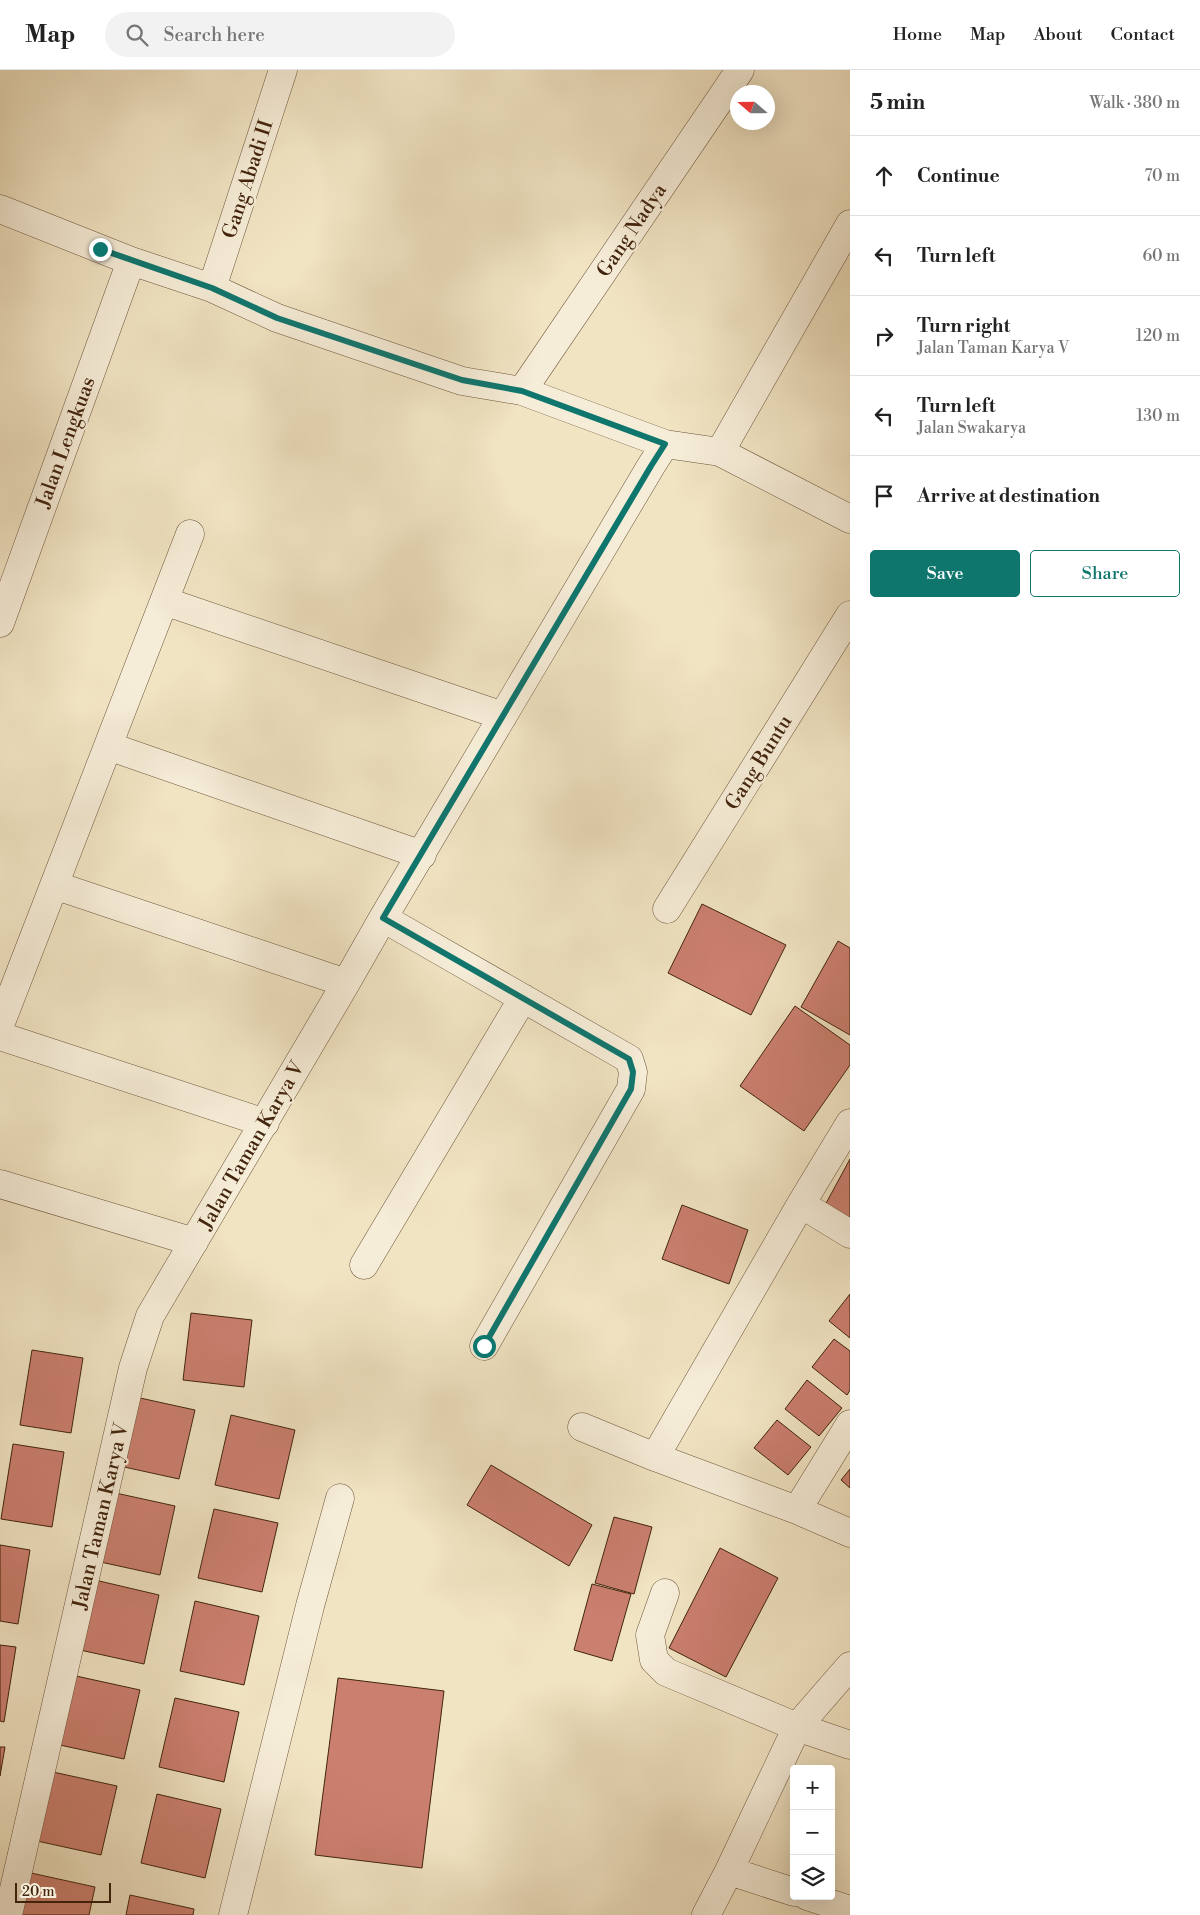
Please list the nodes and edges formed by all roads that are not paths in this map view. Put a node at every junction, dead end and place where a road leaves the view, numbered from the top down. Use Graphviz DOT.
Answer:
graph roads {
  1 [pos="283,70"];
  2 [pos="740,70"];
  3 [pos="0,209"];
  4 [pos="850,224"];
  5 [pos="131,261"];
  6 [pos="212,288"];
  7 [pos="522,391"];
  8 [pos="665,444"];
  9 [pos="720,452"];
  10 [pos="850,519"];
  11 [pos="190,534"];
  12 [pos="164,601"];
  13 [pos="850,615"];
  14 [pos="0,624"];
  15 [pos="503,716"];
  16 [pos="108,746"];
  17 [pos="422,855"];
  18 [pos="54,885"];
  19 [pos="667,909"];
  20 [pos="383,918"];
  21 [pos="346,984"];
  22 [pos="523,998"];
  23 [pos="0,1025"];
  24 [pos="0,1036"];
  25 [pos="265,1123"];
  26 [pos="850,1123"];
  27 [pos="0,1184"];
  28 [pos="801,1204"];
  29 [pos="850,1234"];
  30 [pos="194,1242"];
  31 [pos="364,1265"];
  32 [pos="484,1346"];
  33 [pos="850,1424"];
  34 [pos="582,1428"];
  35 [pos="656,1457"];
  36 [pos="340,1498"];
  37 [pos="797,1510"];
  38 [pos="850,1533"];
  39 [pos="664,1593"];
  40 [pos="850,1666"];
  41 [pos="797,1727"];
  42 [pos="850,1745"];
  43 [pos="729,1871"];
  44 [pos="790,1891"];
  45 [pos="819,1900"];
  46 [pos="850,1910"];
  47 [pos="8,1915"];
  48 [pos="233,1915"];
  49 [pos="706,1915"];
  1 -- 6 [label="street, Gang Abadi II"];
  2 -- 7 [label="street, Gang Nadya"];
  3 -- 5 [label="street"];
  4 -- 9 [label="street"];
  5 -- 6 [label="street"];
  5 -- 14 [label="street, Jalan Lengkuas"];
  6 -- 7 [label="street"];
  7 -- 8 [label="street"];
  8 -- 9 [label="street"];
  8 -- 15 [label="street, Jalan Taman Karya V"];
  9 -- 10 [label="street"];
  11 -- 12 [label="street"];
  12 -- 15 [label="street"];
  12 -- 16 [label="street"];
  13 -- 19 [label="street, Gang Buntu"];
  15 -- 17 [label="street, Jalan Taman Karya V"];
  16 -- 17 [label="street"];
  16 -- 18 [label="street"];
  17 -- 20 [label="street, Jalan Taman Karya V"];
  18 -- 21 [label="street"];
  18 -- 23 [label="street"];
  20 -- 21 [label="street, Jalan Taman Karya V"];
  20 -- 22 [label="street"];
  21 -- 25 [label="street, Jalan Taman Karya V"];
  22 -- 31 [label="street"];
  22 -- 32 [label="street"];
  24 -- 25 [label="street"];
  25 -- 30 [label="street, Jalan Taman Karya V"];
  26 -- 28 [label="street"];
  27 -- 30 [label="street"];
  28 -- 29 [label="street"];
  28 -- 35 [label="street"];
  30 -- 47 [label="street, Jalan Taman Karya V"];
  33 -- 37 [label="street"];
  34 -- 35 [label="street"];
  35 -- 37 [label="street"];
  36 -- 48 [label="street"];
  37 -- 38 [label="street"];
  39 -- 41 [label="street"];
  40 -- 41 [label="street"];
  41 -- 42 [label="street"];
  41 -- 43 [label="street"];
  43 -- 44 [label="street"];
  43 -- 49 [label="street"];
  45 -- 46 [label="street"];
}
